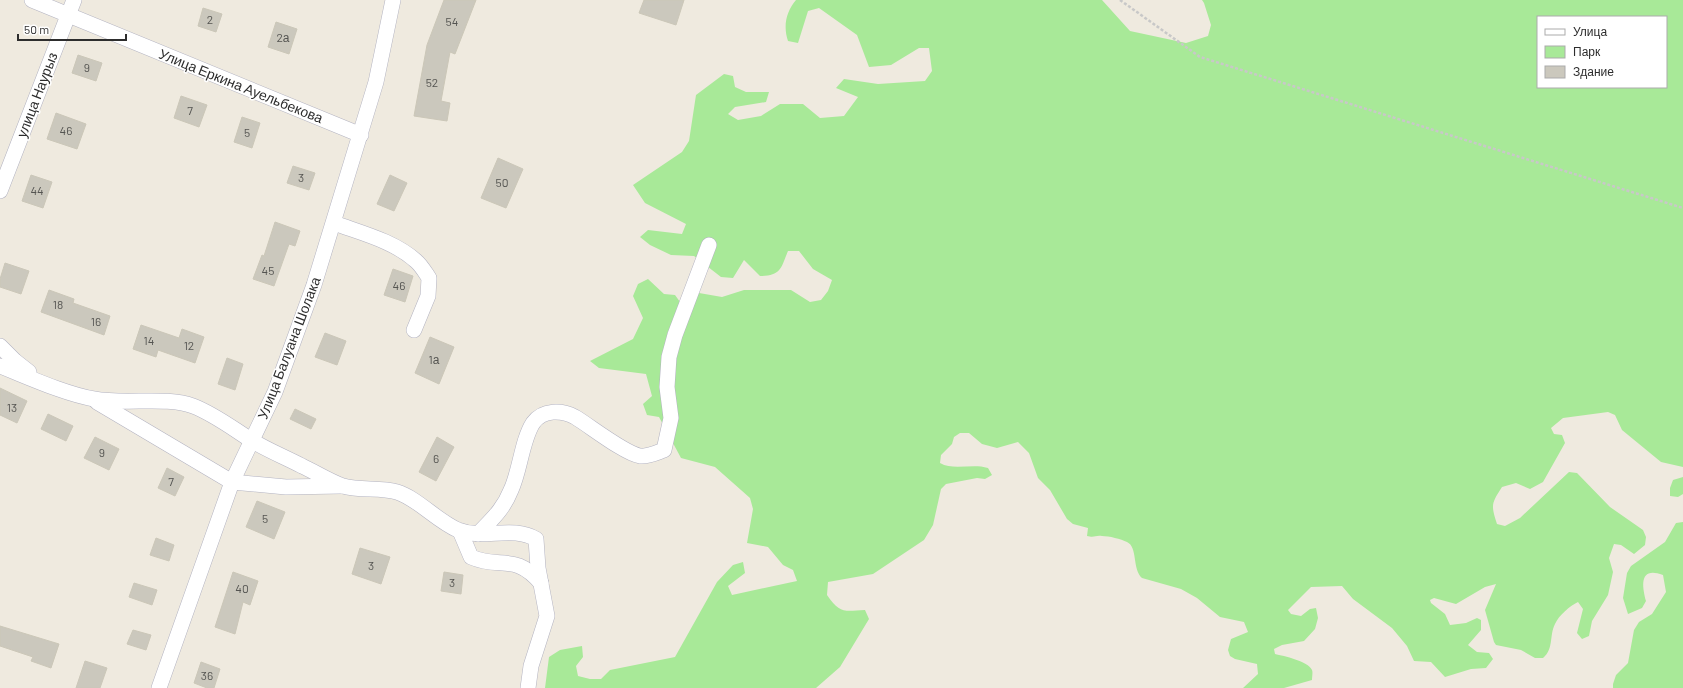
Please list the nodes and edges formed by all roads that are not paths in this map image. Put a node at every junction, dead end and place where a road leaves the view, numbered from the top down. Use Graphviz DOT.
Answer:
graph roads {
  1 [pos="32,0"];
  2 [pos="74,0"];
  3 [pos="393,0"];
  4 [pos="68,14"];
  5 [pos="361,135"];
  6 [pos="0,191"];
  7 [pos="334,223"];
  8 [pos="709,245"];
  9 [pos="414,330"];
  10 [pos="0,346"];
  11 [pos="0,366"];
  12 [pos="44,383"];
  13 [pos="93,399"];
  14 [pos="253,441"];
  15 [pos="232,482"];
  16 [pos="344,486"];
  17 [pos="460,531"];
  18 [pos="478,534"];
  19 [pos="539,576"];
  20 [pos="159,688"];
  21 [pos="528,688"];
  1 -- 4 [label="street, Улица Еркина Ауельбекова"];
  2 -- 4 [label="street, улица Наурыз"];
  3 -- 5 [label="street, Улица Балуана Шолака"];
  4 -- 5 [label="street, Улица Еркина Ауельбекова"];
  4 -- 6 [label="street, улица Наурыз"];
  5 -- 7 [label="street, Улица Балуана Шолака"];
  7 -- 9 [label="street"];
  7 -- 14 [label="street, Улица Балуана Шолака"];
  8 -- 18 [label="street"];
  10 -- 12 [label="street"];
  11 -- 12 [label="street"];
  12 -- 13 [label="street"];
  13 -- 14 [label="street"];
  13 -- 15 [label="street"];
  14 -- 15 [label="street, Улица Балуана Шолака"];
  14 -- 16 [label="street"];
  15 -- 16 [label="street"];
  15 -- 20 [label="street, Улица Балуана Шолака"];
  16 -- 17 [label="street"];
  17 -- 18 [label="street"];
  17 -- 19 [label="street"];
  18 -- 19 [label="street"];
  19 -- 21 [label="street"];
}
